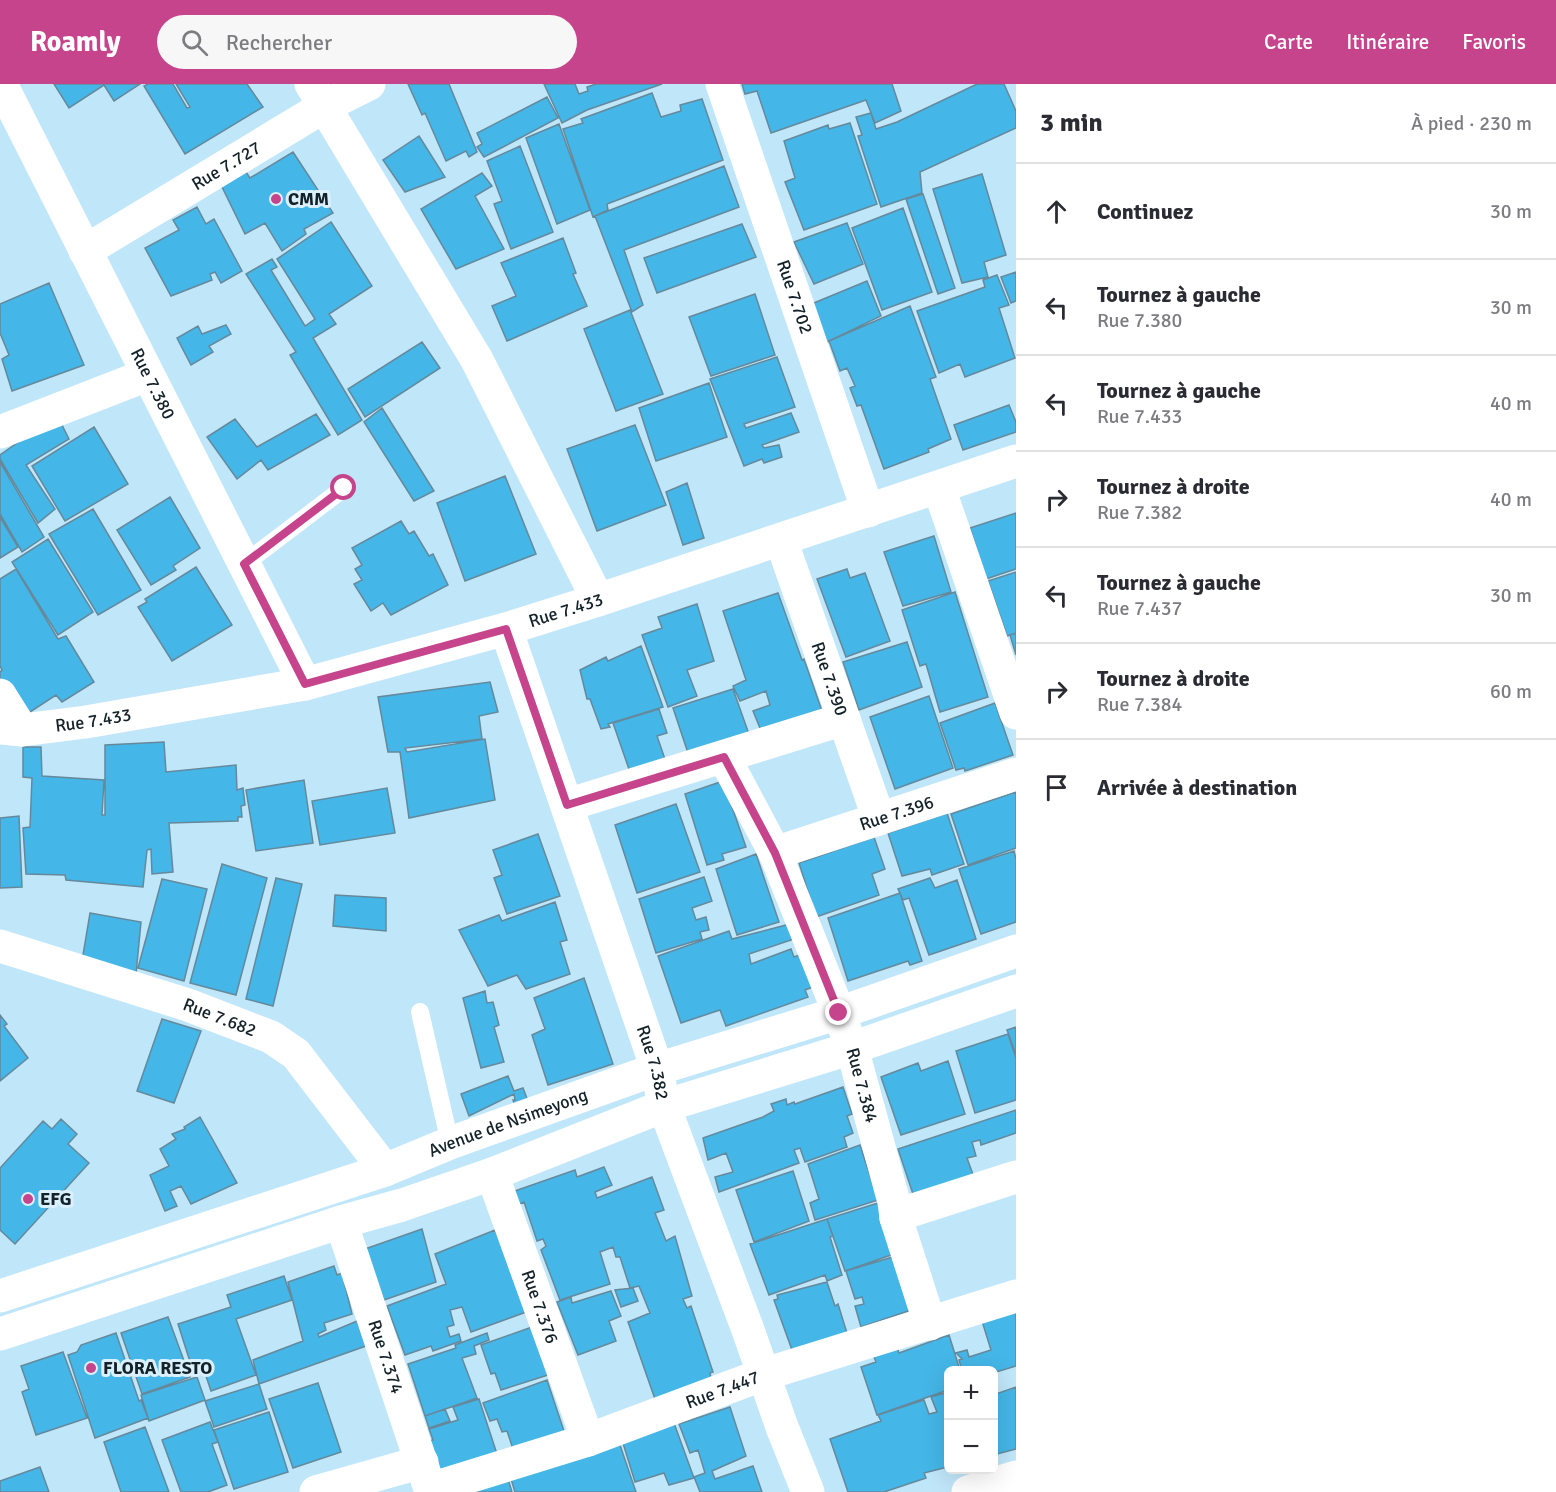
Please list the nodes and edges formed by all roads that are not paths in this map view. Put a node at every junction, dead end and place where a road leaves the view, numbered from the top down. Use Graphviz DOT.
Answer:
graph roads {
  1 [pos="369,84"];
  2 [pos="722,84"];
  3 [pos="1,89"];
  4 [pos="318,95"];
  5 [pos="85,251"];
  6 [pos="147,375"];
  7 [pos="0,432"];
  8 [pos="1016,461"];
  9 [pos="344,488"];
  10 [pos="939,488"];
  11 [pos="868,511"];
  12 [pos="781,540"];
  13 [pos="244,564"];
  14 [pos="598,600"];
  15 [pos="506,629"];
  16 [pos="305,684"];
  17 [pos="0,695"];
  18 [pos="1016,713"];
  19 [pos="844,719"];
  20 [pos="11,729"];
  21 [pos="724,757"];
  22 [pos="1016,774"];
  23 [pos="567,805"];
  24 [pos="879,819"];
  25 [pos="775,853"];
  26 [pos="0,946"];
  27 [pos="1016,951"];
  28 [pos="1016,991"];
  29 [pos="420,1012"];
  30 [pos="839,1013"];
  31 [pos="852,1048"];
  32 [pos="657,1070"];
  33 [pos="664,1106"];
  34 [pos="450,1143"];
  35 [pos="385,1170"];
  36 [pos="492,1174"];
  37 [pos="1016,1177"];
  38 [pos="896,1218"];
  39 [pos="341,1222"];
  40 [pos="0,1296"];
  41 [pos="1016,1296"];
  42 [pos="930,1324"];
  43 [pos="0,1334"];
  44 [pos="762,1375"];
  45 [pos="588,1440"];
  46 [pos="1016,1477"];
  47 [pos="427,1481"];
  48 [pos="316,1492"];
  49 [pos="808,1492"];
  50 [pos="968,1492"];
  1 -- 4 [label="street, Rue 7.727"];
  2 -- 11 [label="street, Rue 7.702"];
  3 -- 5 [label="street, Rue 7.380"];
  4 -- 5 [label="street, Rue 7.727"];
  4 -- 14 [label="street"];
  5 -- 6 [label="street, Rue 7.380"];
  6 -- 7 [label="street"];
  6 -- 13 [label="street, Rue 7.380"];
  8 -- 10 [label="street, Rue 7.433"];
  9 -- 13 [label="lane"];
  10 -- 11 [label="street, Rue 7.433"];
  10 -- 18 [label="street"];
  11 -- 12 [label="street, Rue 7.433"];
  12 -- 14 [label="street, Rue 7.433"];
  12 -- 19 [label="street, Rue 7.390"];
  13 -- 16 [label="street, Rue 7.380"];
  14 -- 15 [label="street, Rue 7.433"];
  15 -- 16 [label="street, Rue 7.433"];
  15 -- 23 [label="street, Rue 7.382"];
  16 -- 20 [label="street, Rue 7.433"];
  17 -- 20 [label="street"];
  19 -- 21 [label="street"];
  19 -- 24 [label="street, Rue 7.390"];
  21 -- 23 [label="street"];
  21 -- 25 [label="street, Rue 7.384"];
  22 -- 24 [label="street, Rue 7.396"];
  23 -- 32 [label="street, Rue 7.382"];
  24 -- 25 [label="street, Rue 7.396"];
  25 -- 30 [label="street, Rue 7.384"];
  26 -- 35 [label="street, Rue 7.682"];
  27 -- 30 [label="street, Avenue de Nsimeyong"];
  28 -- 31 [label="street"];
  29 -- 34 [label="lane"];
  30 -- 31 [label="street, Rue 7.384"];
  30 -- 32 [label="street, Avenue de Nsimeyong"];
  31 -- 33 [label="street"];
  31 -- 38 [label="street, Rue 7.384"];
  32 -- 33 [label="street, Rue 7.382"];
  32 -- 34 [label="street, Avenue de Nsimeyong"];
  33 -- 36 [label="street"];
  33 -- 44 [label="street, Rue 7.382"];
  34 -- 35 [label="street, Avenue de Nsimeyong"];
  35 -- 40 [label="street, Avenue de Nsimeyong"];
  36 -- 39 [label="street"];
  36 -- 45 [label="street, Rue 7.376"];
  37 -- 38 [label="street"];
  38 -- 42 [label="street, Rue 7.384"];
  39 -- 43 [label="street"];
  39 -- 47 [label="street, Rue 7.374"];
  41 -- 42 [label="street, Rue 7.447"];
  42 -- 44 [label="street, Rue 7.447"];
  44 -- 45 [label="street, Rue 7.447"];
  44 -- 49 [label="street, Rue 7.382"];
  45 -- 47 [label="street, Rue 7.447"];
  46 -- 50 [label="street"];
  47 -- 48 [label="street, Rue 7.447"];
}
